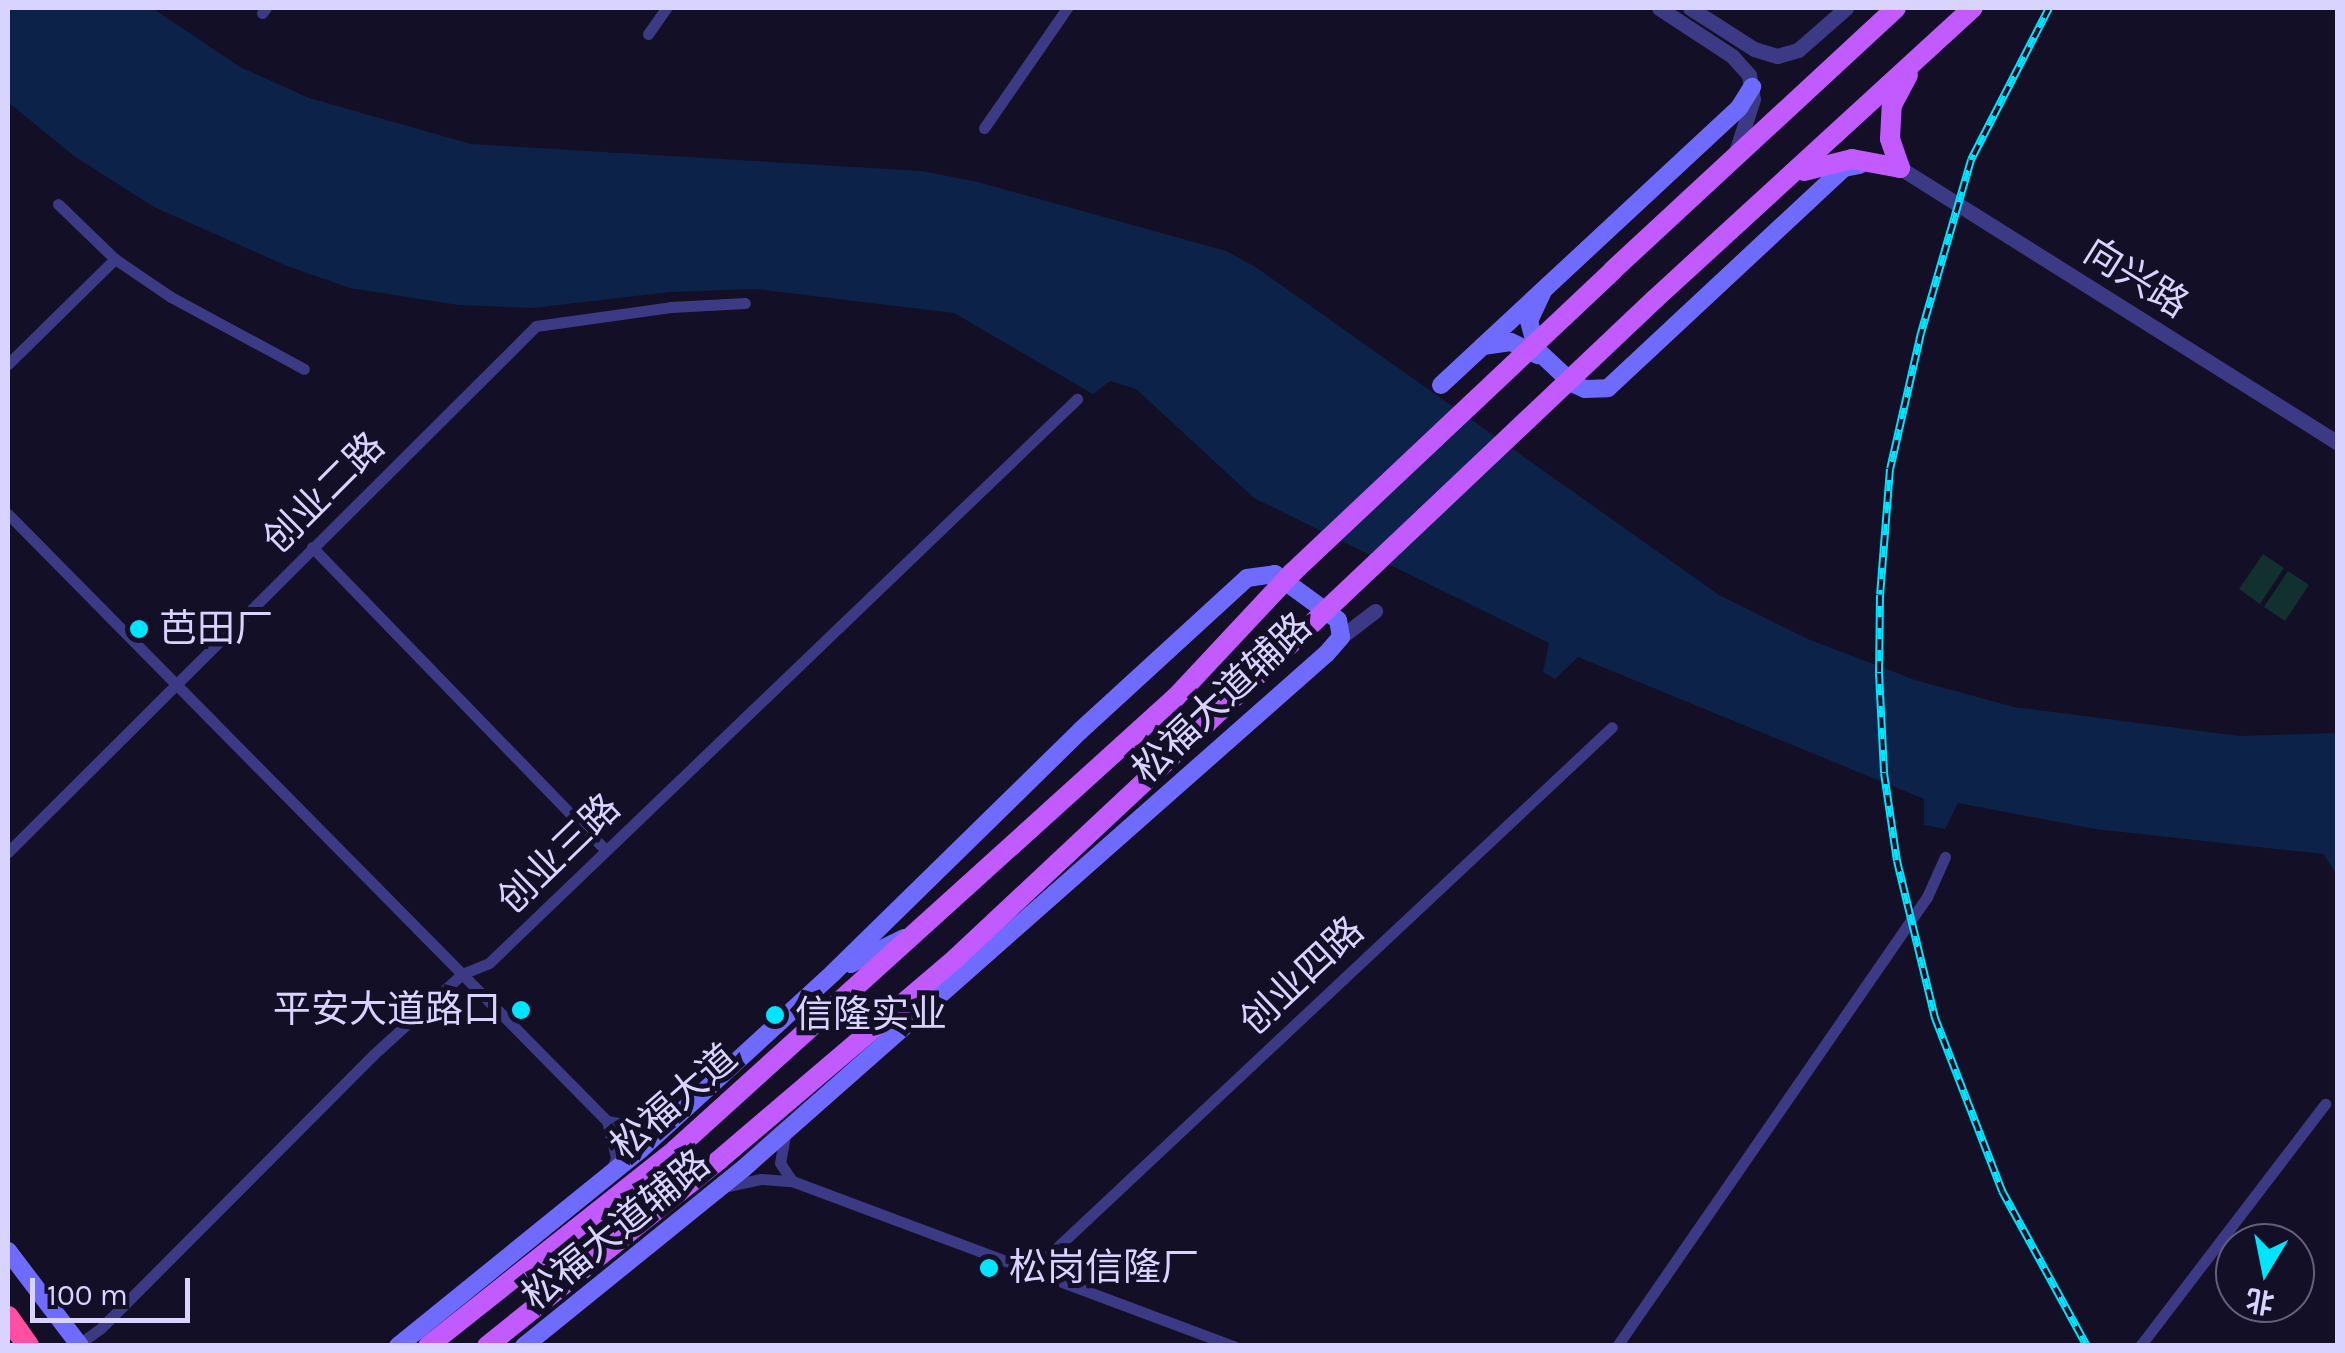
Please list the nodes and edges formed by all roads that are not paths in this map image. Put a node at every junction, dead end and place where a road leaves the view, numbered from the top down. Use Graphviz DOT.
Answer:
graph roads {
  1 [pos="666,8"];
  2 [pos="1068,8"];
  3 [pos="1659,8"];
  4 [pos="1690,8"];
  5 [pos="1846,8"];
  6 [pos="1896,8"];
  7 [pos="1972,8"];
  8 [pos="648,34"];
  9 [pos="1914,62"];
  10 [pos="1752,86"];
  11 [pos="984,128"];
  12 [pos="1734,157"];
  13 [pos="1876,162"];
  14 [pos="1900,168"];
  15 [pos="1783,180"];
  16 [pos="58,204"];
  17 [pos="116,260"];
  18 [pos="1542,291"];
  19 [pos="745,303"];
  20 [pos="1484,346"];
  21 [pos="1546,362"];
  22 [pos="8,364"];
  23 [pos="304,369"];
  24 [pos="1441,385"];
  25 [pos="1077,399"];
  26 [pos="2338,444"];
  27 [pos="8,514"];
  28 [pos="312,547"];
  29 [pos="1375,612"];
  30 [pos="1342,637"];
  31 [pos="177,683"];
  32 [pos="1612,727"];
  33 [pos="606,850"];
  34 [pos="8,852"];
  35 [pos="1945,857"];
  36 [pos="923,929"];
  37 [pos="956,958"];
  38 [pos="834,973"];
  39 [pos="462,974"];
  40 [pos="902,1030"];
  41 [pos="2325,1104"];
  42 [pos="670,1120"];
  43 [pos="607,1121"];
  44 [pos="786,1132"];
  45 [pos="609,1176"];
  46 [pos="792,1181"];
  47 [pos="719,1189"];
  48 [pos="8,1250"];
  49 [pos="511,1256"];
  50 [pos="1034,1269"];
  51 [pos="559,1291"];
  52 [pos="8,1317"];
  53 [pos="540,1339"];
  54 [pos="420,1344"];
  55 [pos="80,1345"];
  56 [pos="28,1346"];
  57 [pos="398,1346"];
  58 [pos="487,1346"];
  59 [pos="511,1346"];
  60 [pos="524,1346"];
  61 [pos="1234,1346"];
  62 [pos="1617,1346"];
  63 [pos="2140,1346"];
  1 -- 8 [label="street"];
  2 -- 11 [label="street"];
  3 -- 10 [label="street"];
  4 -- 5 [label="street"];
  6 -- 12 [label="main road, 松福大道"];
  7 -- 9 [label="main road"];
  9 -- 14 [label="main road"];
  9 -- 15 [label="main road"];
  10 -- 12 [label="street"];
  10 -- 18 [label="main road"];
  12 -- 36 [label="main road, 松福大道, bridge"];
  13 -- 14 [label="main road"];
  13 -- 15 [label="main road"];
  13 -- 21 [label="main road"];
  14 -- 26 [label="street, 向兴路"];
  15 -- 37 [label="main road, 松福大道, bridge"];
  16 -- 17 [label="street"];
  17 -- 22 [label="street"];
  17 -- 23 [label="street"];
  18 -- 20 [label="main road"];
  18 -- 21 [label="main road"];
  19 -- 28 [label="street, 创业二路"];
  20 -- 21 [label="main road"];
  20 -- 24 [label="main road"];
  25 -- 33 [label="street, 创业三路"];
  27 -- 31 [label="street"];
  28 -- 31 [label="street, 创业二路"];
  28 -- 33 [label="street"];
  29 -- 30 [label="street"];
  30 -- 38 [label="main road, 松福大道辅路"];
  30 -- 40 [label="main road, 松福大道辅路"];
  31 -- 34 [label="street, 创业二路"];
  31 -- 39 [label="street"];
  32 -- 50 [label="street, 创业四路"];
  33 -- 39 [label="street, 创业三路"];
  35 -- 62 [label="street"];
  36 -- 38 [label="main road"];
  36 -- 54 [label="main road, 松福大道"];
  37 -- 40 [label="main road"];
  37 -- 51 [label="main road, 松福大道"];
  38 -- 42 [label="main road, 松福大道辅路"];
  39 -- 43 [label="street"];
  39 -- 55 [label="street, 创业三路"];
  40 -- 44 [label="main road, 松福大道辅路"];
  41 -- 63 [label="street"];
  42 -- 43 [label="street"];
  42 -- 45 [label="main road, 松福大道辅路"];
  43 -- 45 [label="street"];
  44 -- 46 [label="street"];
  44 -- 47 [label="main road, 松福大道辅路"];
  45 -- 49 [label="main road, 松福大道辅路"];
  46 -- 47 [label="street"];
  46 -- 50 [label="street"];
  47 -- 53 [label="main road, 松福大道辅路"];
  48 -- 55 [label="main road"];
  49 -- 54 [label="main road, 松福大道辅路"];
  49 -- 57 [label="main road, 松福大道辅路"];
  50 -- 61 [label="street"];
  51 -- 58 [label="main road, 松福大道"];
  51 -- 59 [label="main road"];
  52 -- 56 [label="highway"];
  53 -- 60 [label="main road, 松福大道辅路"];
}
